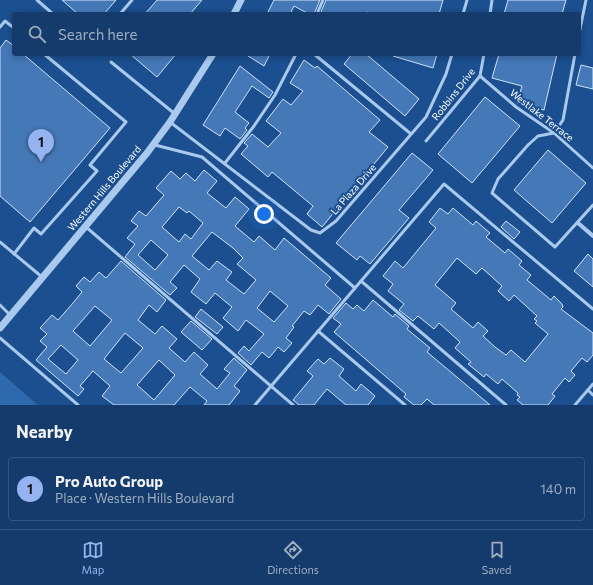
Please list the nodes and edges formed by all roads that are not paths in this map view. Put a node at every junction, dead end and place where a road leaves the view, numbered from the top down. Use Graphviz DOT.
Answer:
graph roads {
  1 [pos="37,0"];
  2 [pos="132,0"];
  3 [pos="241,0"];
  4 [pos="323,0"];
  5 [pos="467,0"];
  6 [pos="492,0"];
  7 [pos="586,0"];
  8 [pos="51,12"];
  9 [pos="122,12"];
  10 [pos="235,12"];
  11 [pos="318,12"];
  12 [pos="464,12"];
  13 [pos="490,12"];
  14 [pos="581,24"];
  15 [pos="12,26"];
  16 [pos="0,27"];
  17 [pos="46,56"];
  18 [pos="211,56"];
  19 [pos="295,56"];
  20 [pos="316,56"];
  21 [pos="451,56"];
  22 [pos="484,56"];
  23 [pos="575,56"];
  24 [pos="111,62"];
  25 [pos="480,76"];
  26 [pos="175,114"];
  27 [pos="170,122"];
  28 [pos="554,133"];
  29 [pos="411,134"];
  30 [pos="426,141"];
  31 [pos="153,144"];
  32 [pos="225,163"];
  33 [pos="593,168"];
  34 [pos="593,205"];
  35 [pos="578,223"];
  36 [pos="85,226"];
  37 [pos="593,236"];
  38 [pos="0,242"];
  39 [pos="14,254"];
  40 [pos="42,277"];
  41 [pos="361,281"];
  42 [pos="354,288"];
  43 [pos="0,305"];
  44 [pos="593,309"];
  45 [pos="11,315"];
  46 [pos="0,328"];
  47 [pos="318,331"];
  48 [pos="0,338"];
  49 [pos="593,384"];
  50 [pos="271,386"];
  51 [pos="588,390"];
  52 [pos="593,395"];
  53 [pos="78,405"];
  54 [pos="255,405"];
  55 [pos="293,405"];
  56 [pos="405,405"];
  57 [pos="506,405"];
  58 [pos="575,405"];
  1 -- 8 [label="lane"];
  2 -- 9 [label="lane"];
  3 -- 10 [label="street"];
  4 -- 11 [label="lane"];
  5 -- 12 [label="lane"];
  6 -- 13 [label="lane"];
  7 -- 14 [label="lane"];
  15 -- 16 [label="lane"];
  17 -- 39 [label="lane"];
  18 -- 26 [label="street, Western Hills Boulevard"];
  19 -- 32 [label="lane"];
  20 -- 29 [label="lane"];
  21 -- 29 [label="lane, La Plaza Drive"];
  22 -- 25 [label="lane, Robbins Drive"];
  23 -- 28 [label="lane"];
  24 -- 26 [label="lane"];
  25 -- 28 [label="lane, Westlake Terrace"];
  25 -- 30 [label="lane, Robbins Drive"];
  26 -- 27 [label="street, Western Hills Boulevard"];
  27 -- 31 [label="street, Western Hills Boulevard"];
  27 -- 32 [label="lane, La Plaza Drive"];
  28 -- 33 [label="lane, Westlake Terrace"];
  28 -- 35 [label="lane"];
  29 -- 32 [label="lane, La Plaza Drive"];
  31 -- 36 [label="street, Western Hills Boulevard"];
  31 -- 42 [label="lane"];
  34 -- 35 [label="lane"];
  35 -- 37 [label="street"];
  36 -- 40 [label="street, Western Hills Boulevard"];
  36 -- 50 [label="lane"];
  38 -- 39 [label="lane"];
  39 -- 40 [label="lane"];
  40 -- 45 [label="street, Western Hills Boulevard"];
  41 -- 42 [label="lane"];
  41 -- 44 [label="lane"];
  41 -- 57 [label="lane"];
  42 -- 47 [label="lane"];
  43 -- 45 [label="lane"];
  45 -- 46 [label="street, Western Hills Boulevard"];
  47 -- 50 [label="lane"];
  47 -- 56 [label="lane"];
  48 -- 53 [label="lane"];
  49 -- 51 [label="lane"];
  50 -- 54 [label="lane"];
  50 -- 55 [label="lane"];
  51 -- 52 [label="lane"];
  51 -- 58 [label="lane"];
}
